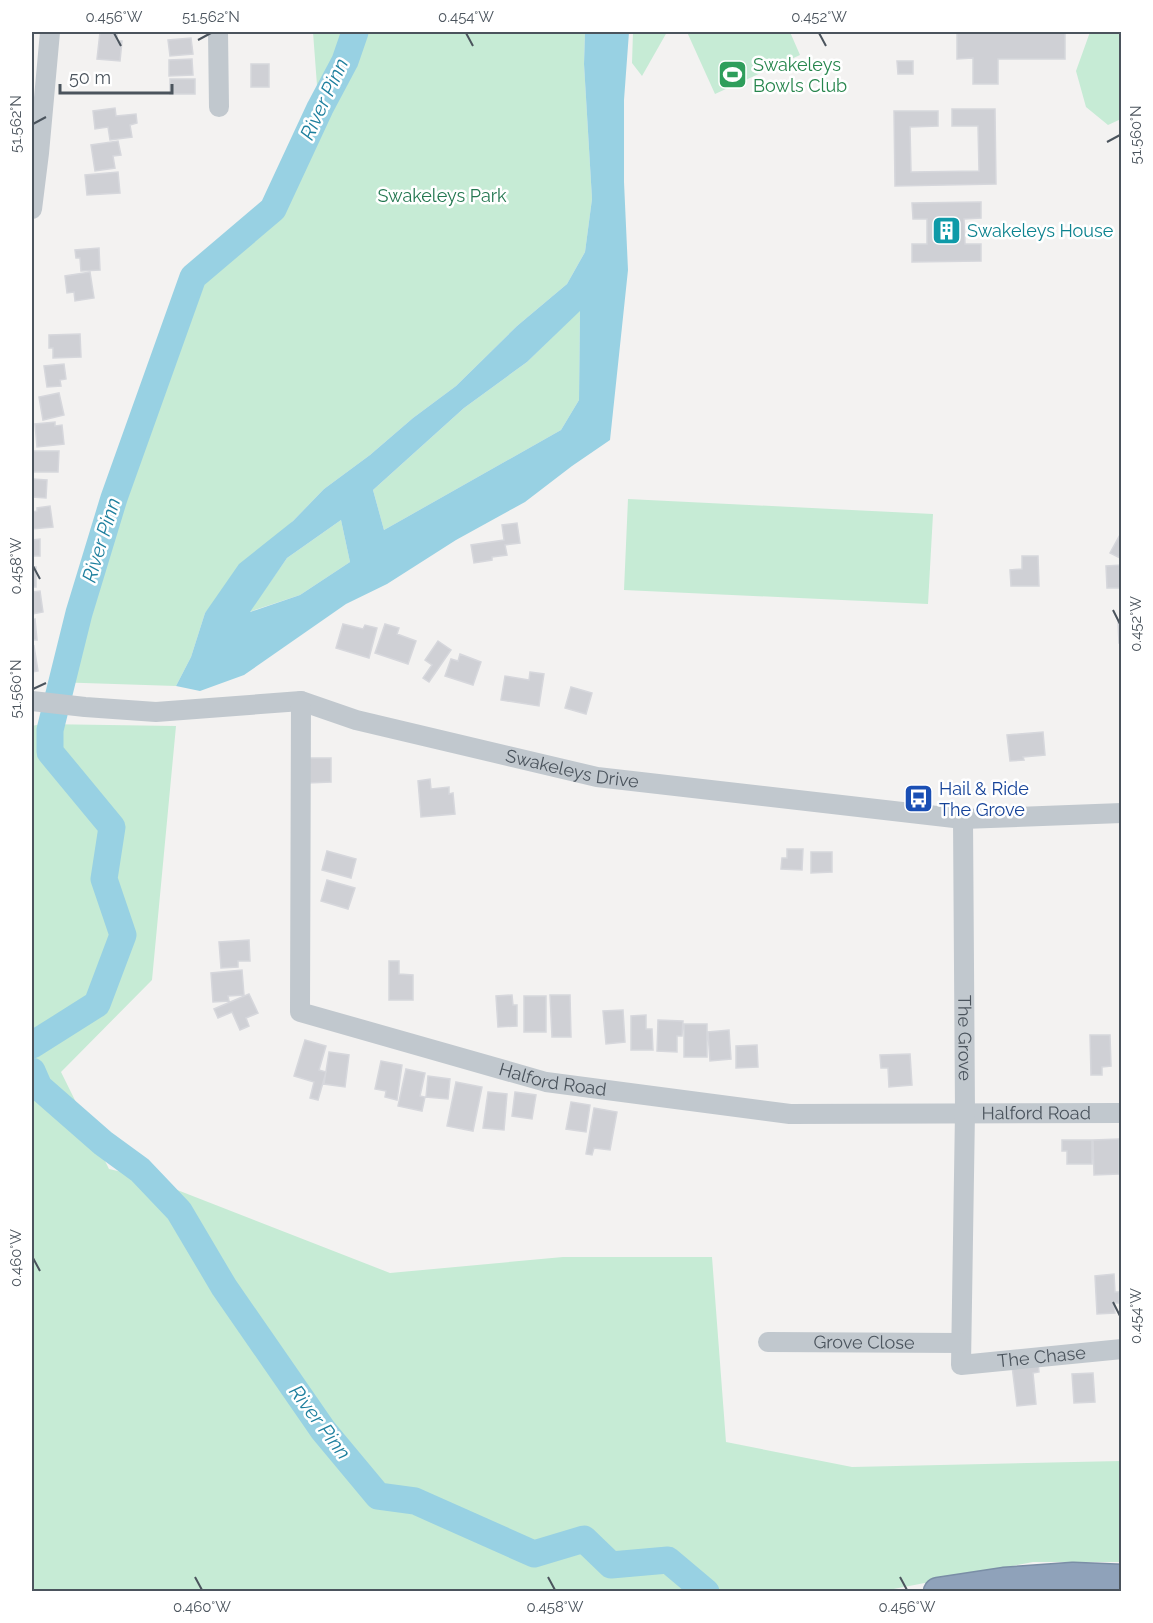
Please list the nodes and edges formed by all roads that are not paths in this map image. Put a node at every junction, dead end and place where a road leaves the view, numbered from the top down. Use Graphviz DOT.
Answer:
graph roads {
  1 [pos="50,32"];
  2 [pos="218,32"];
  3 [pos="219,106"];
  4 [pos="32,209"];
  5 [pos="37,701"];
  6 [pos="301,701"];
  7 [pos="1122,813"];
  8 [pos="963,819"];
  9 [pos="965,1112"];
  10 [pos="1122,1113"];
  11 [pos="768,1342"];
  12 [pos="960,1343"];
  13 [pos="1122,1349"];
  14 [pos="961,1365"];
  15 [pos="1122,1579"];
  16 [pos="938,1592"];
  1 -- 4 [label="street"];
  2 -- 3 [label="street"];
  5 -- 6 [label="street, Swakeleys Drive"];
  6 -- 8 [label="street, Swakeleys Drive"];
  6 -- 9 [label="street, Halford Road"];
  7 -- 8 [label="street, Swakeleys Drive"];
  8 -- 9 [label="street, The Grove"];
  9 -- 10 [label="street, Halford Road"];
  9 -- 12 [label="street, The Grove"];
  11 -- 12 [label="street, Grove Close"];
  12 -- 14 [label="street, The Grove"];
  13 -- 14 [label="street, The Chase"];
  15 -- 16 [label="highway"];
}
